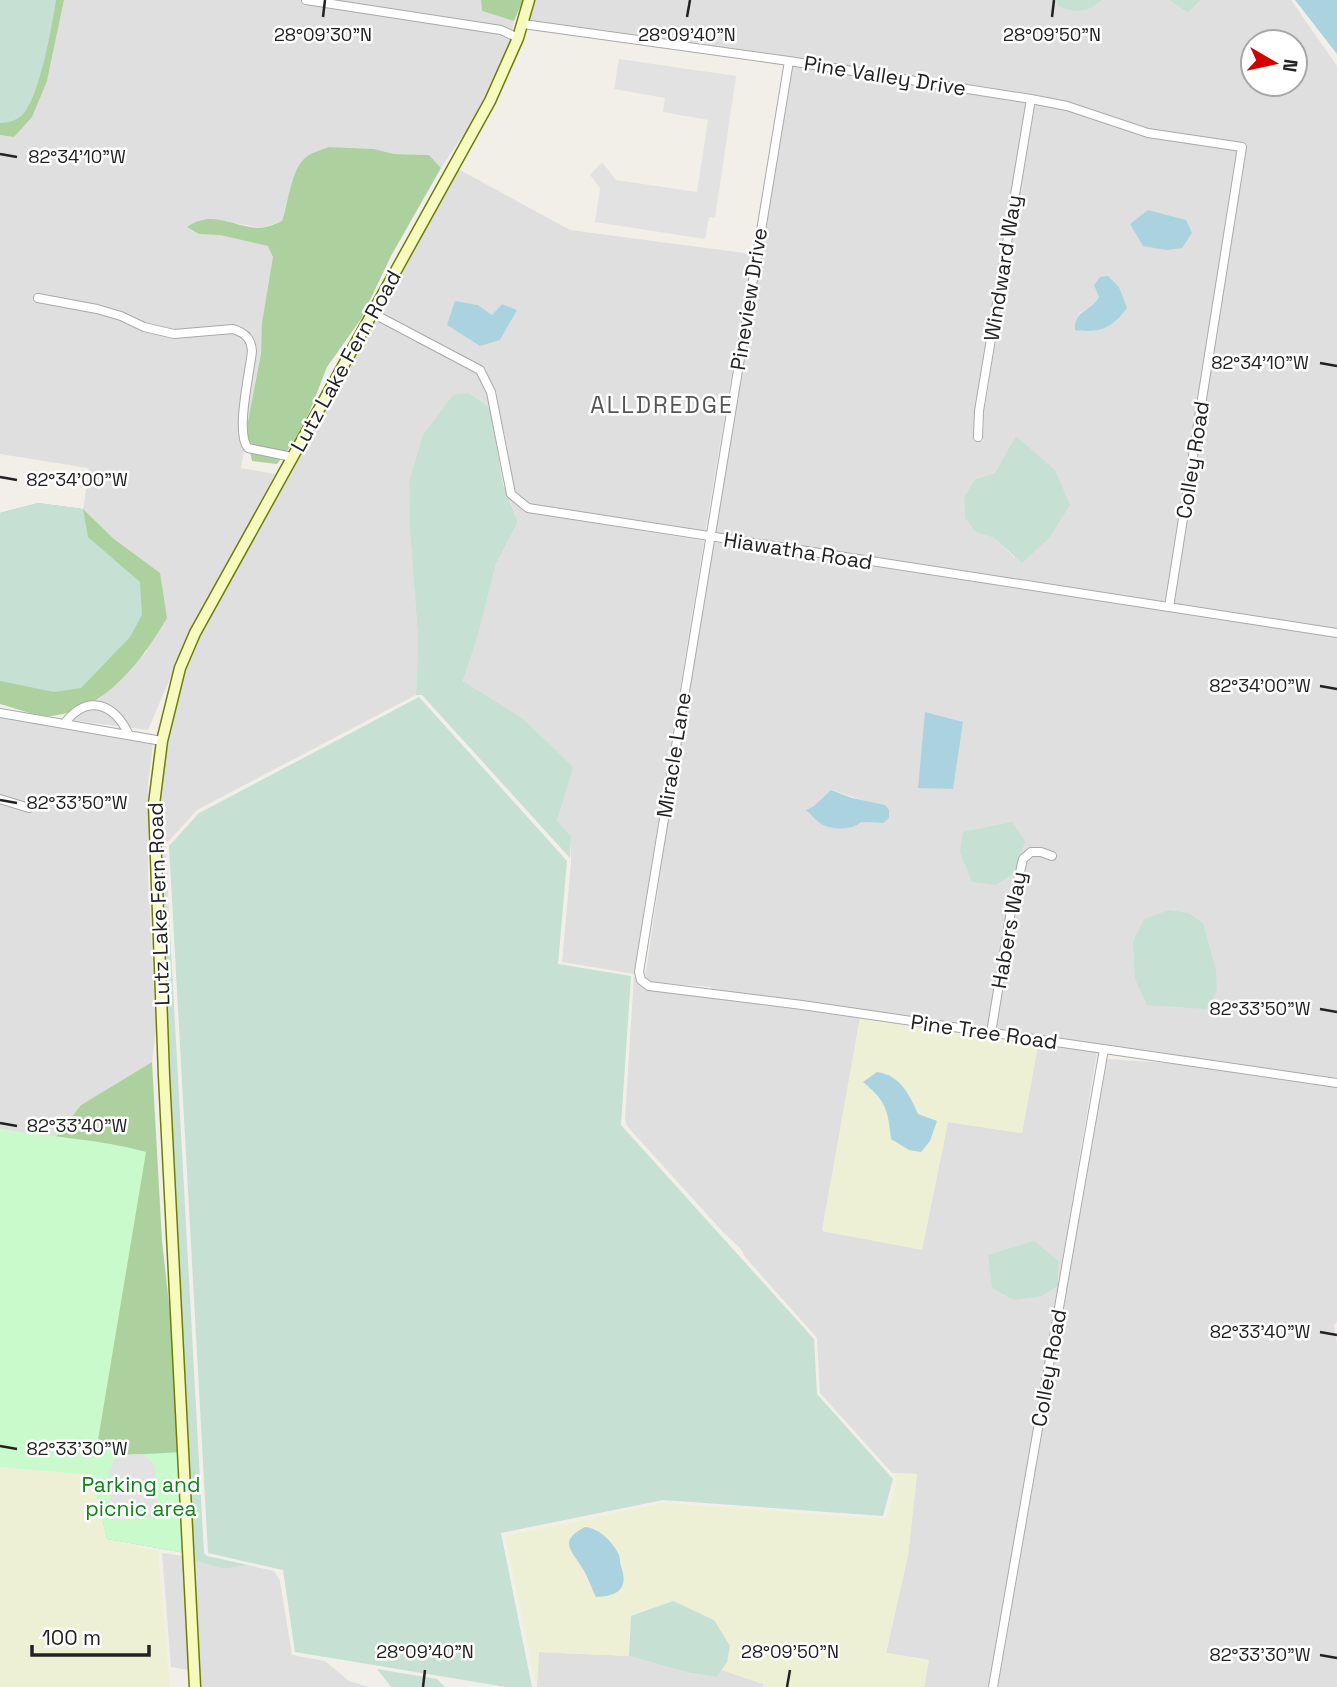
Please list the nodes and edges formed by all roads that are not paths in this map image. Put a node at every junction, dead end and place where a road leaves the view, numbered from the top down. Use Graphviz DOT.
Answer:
graph roads {
  1 [pos="306,0"];
  2 [pos="529,0"];
  3 [pos="523,24"];
  4 [pos="518,38"];
  5 [pos="789,61"];
  6 [pos="1031,99"];
  7 [pos="1242,147"];
  8 [pos="38,298"];
  9 [pos="374,314"];
  10 [pos="978,437"];
  11 [pos="292,457"];
  12 [pos="709,538"];
  13 [pos="1169,607"];
  14 [pos="1337,633"];
  15 [pos="0,713"];
  16 [pos="64,724"];
  17 [pos="129,735"];
  18 [pos="162,741"];
  19 [pos="0,799"];
  20 [pos="29,808"];
  21 [pos="1052,856"];
  22 [pos="639,972"];
  23 [pos="991,1033"];
  24 [pos="1104,1049"];
  25 [pos="1337,1083"];
  26 [pos="195,1687"];
  27 [pos="993,1687"];
  1 -- 4 [label="street"];
  2 -- 3 [label="main road, Lutz Lake Fern Road"];
  3 -- 4 [label="main road, Lutz Lake Fern Road"];
  3 -- 5 [label="street, Pine Valley Drive"];
  4 -- 9 [label="main road, Lutz Lake Fern Road"];
  5 -- 6 [label="street, Pine Valley Drive"];
  5 -- 12 [label="street, Pineview Drive"];
  6 -- 7 [label="street, Pine Valley Drive"];
  6 -- 10 [label="street, Windward Way"];
  7 -- 13 [label="street, Colley Road"];
  8 -- 11 [label="street"];
  9 -- 11 [label="main road, Lutz Lake Fern Road"];
  9 -- 12 [label="street, Hiawatha Road"];
  11 -- 18 [label="main road, Lutz Lake Fern Road"];
  12 -- 13 [label="street, Hiawatha Road"];
  12 -- 22 [label="street, Miracle Lane"];
  13 -- 14 [label="street, Hiawatha Road"];
  15 -- 16 [label="street"];
  16 -- 17 [label="street"];
  16 -- 17 [label="street"];
  17 -- 18 [label="street"];
  18 -- 26 [label="main road, Lutz Lake Fern Road"];
  19 -- 20 [label="street"];
  21 -- 23 [label="street, Habers Way"];
  22 -- 23 [label="street, Pine Tree Road"];
  23 -- 24 [label="street, Pine Tree Road"];
  24 -- 25 [label="street, Pine Tree Road"];
  24 -- 27 [label="street, Colley Road"];
}
